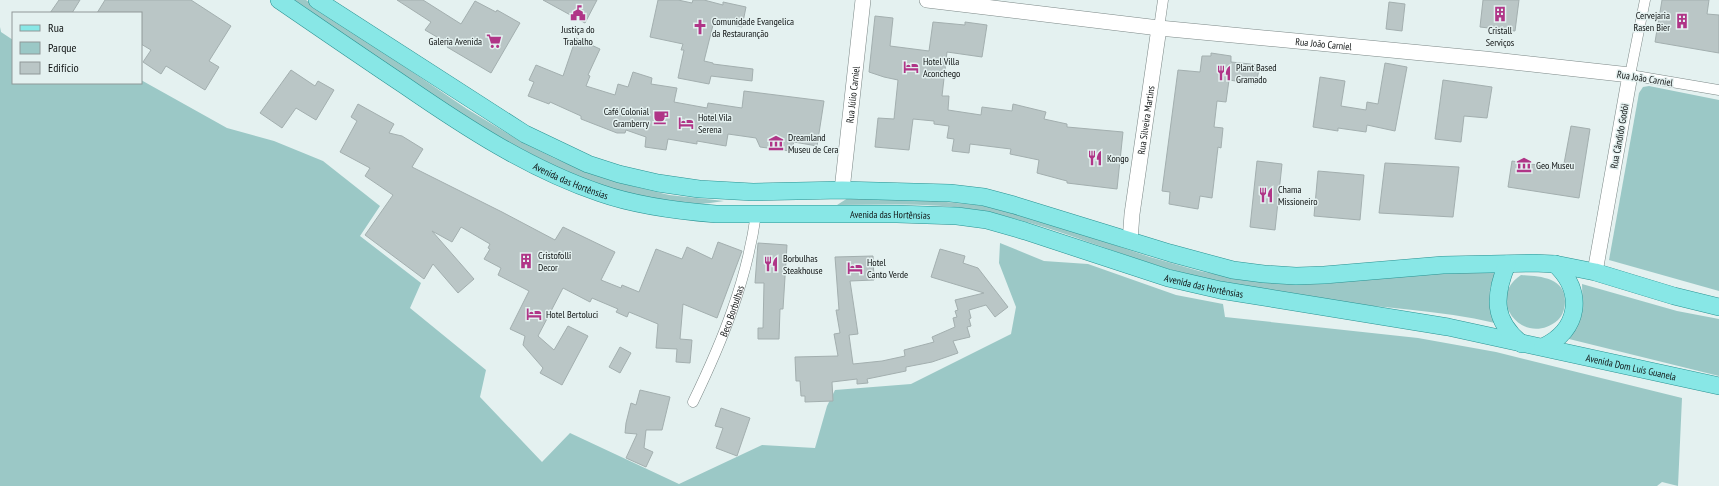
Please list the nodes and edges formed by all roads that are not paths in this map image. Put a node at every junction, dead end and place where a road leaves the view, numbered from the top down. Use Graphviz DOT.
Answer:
graph roads {
  1 [pos="278,0"];
  2 [pos="317,0"];
  3 [pos="863,0"];
  4 [pos="927,0"];
  5 [pos="1163,0"];
  6 [pos="1645,0"];
  7 [pos="1159,28"];
  8 [pos="1630,75"];
  9 [pos="1719,90"];
  10 [pos="842,190"];
  11 [pos="716,214"];
  12 [pos="756,214"];
  13 [pos="1130,241"];
  14 [pos="1507,264"];
  15 [pos="1555,264"];
  16 [pos="1595,272"];
  17 [pos="1719,307"];
  18 [pos="1523,344"];
  19 [pos="1542,347"];
  20 [pos="1719,386"];
  21 [pos="693,402"];
  1 -- 11 [label="main road, Avenida das Hortênsias"];
  2 -- 10 [label="main road, Avenida das Hortênsias"];
  3 -- 10 [label="street, Rua Júlio Carniel"];
  4 -- 7 [label="street, Rua João Carniel"];
  5 -- 7 [label="street, Rua Silveira Martins"];
  6 -- 8 [label="street, Rua Cândido Godói"];
  7 -- 8 [label="street, Rua João Carniel"];
  7 -- 13 [label="street, Rua Silveira Martins"];
  8 -- 9 [label="street, Rua João Carniel"];
  8 -- 16 [label="street, Rua Cândido Godói"];
  10 -- 11 [label="main road"];
  10 -- 13 [label="main road, Avenida das Hortênsias"];
  11 -- 12 [label="main road, Avenida das Hortênsias"];
  12 -- 18 [label="main road, Avenida das Hortênsias"];
  12 -- 21 [label="street, Beco Borbulhas"];
  13 -- 14 [label="main road, Avenida das Hortênsias"];
  14 -- 15 [label="main road, Avenida das Hortênsias"];
  14 -- 18 [label="main road"];
  15 -- 16 [label="main road"];
  15 -- 19 [label="main road"];
  16 -- 17 [label="main road"];
  18 -- 19 [label="main road, Avenida das Hortênsias"];
  19 -- 20 [label="main road, Avenida Dom Luís Guanela"];
}
